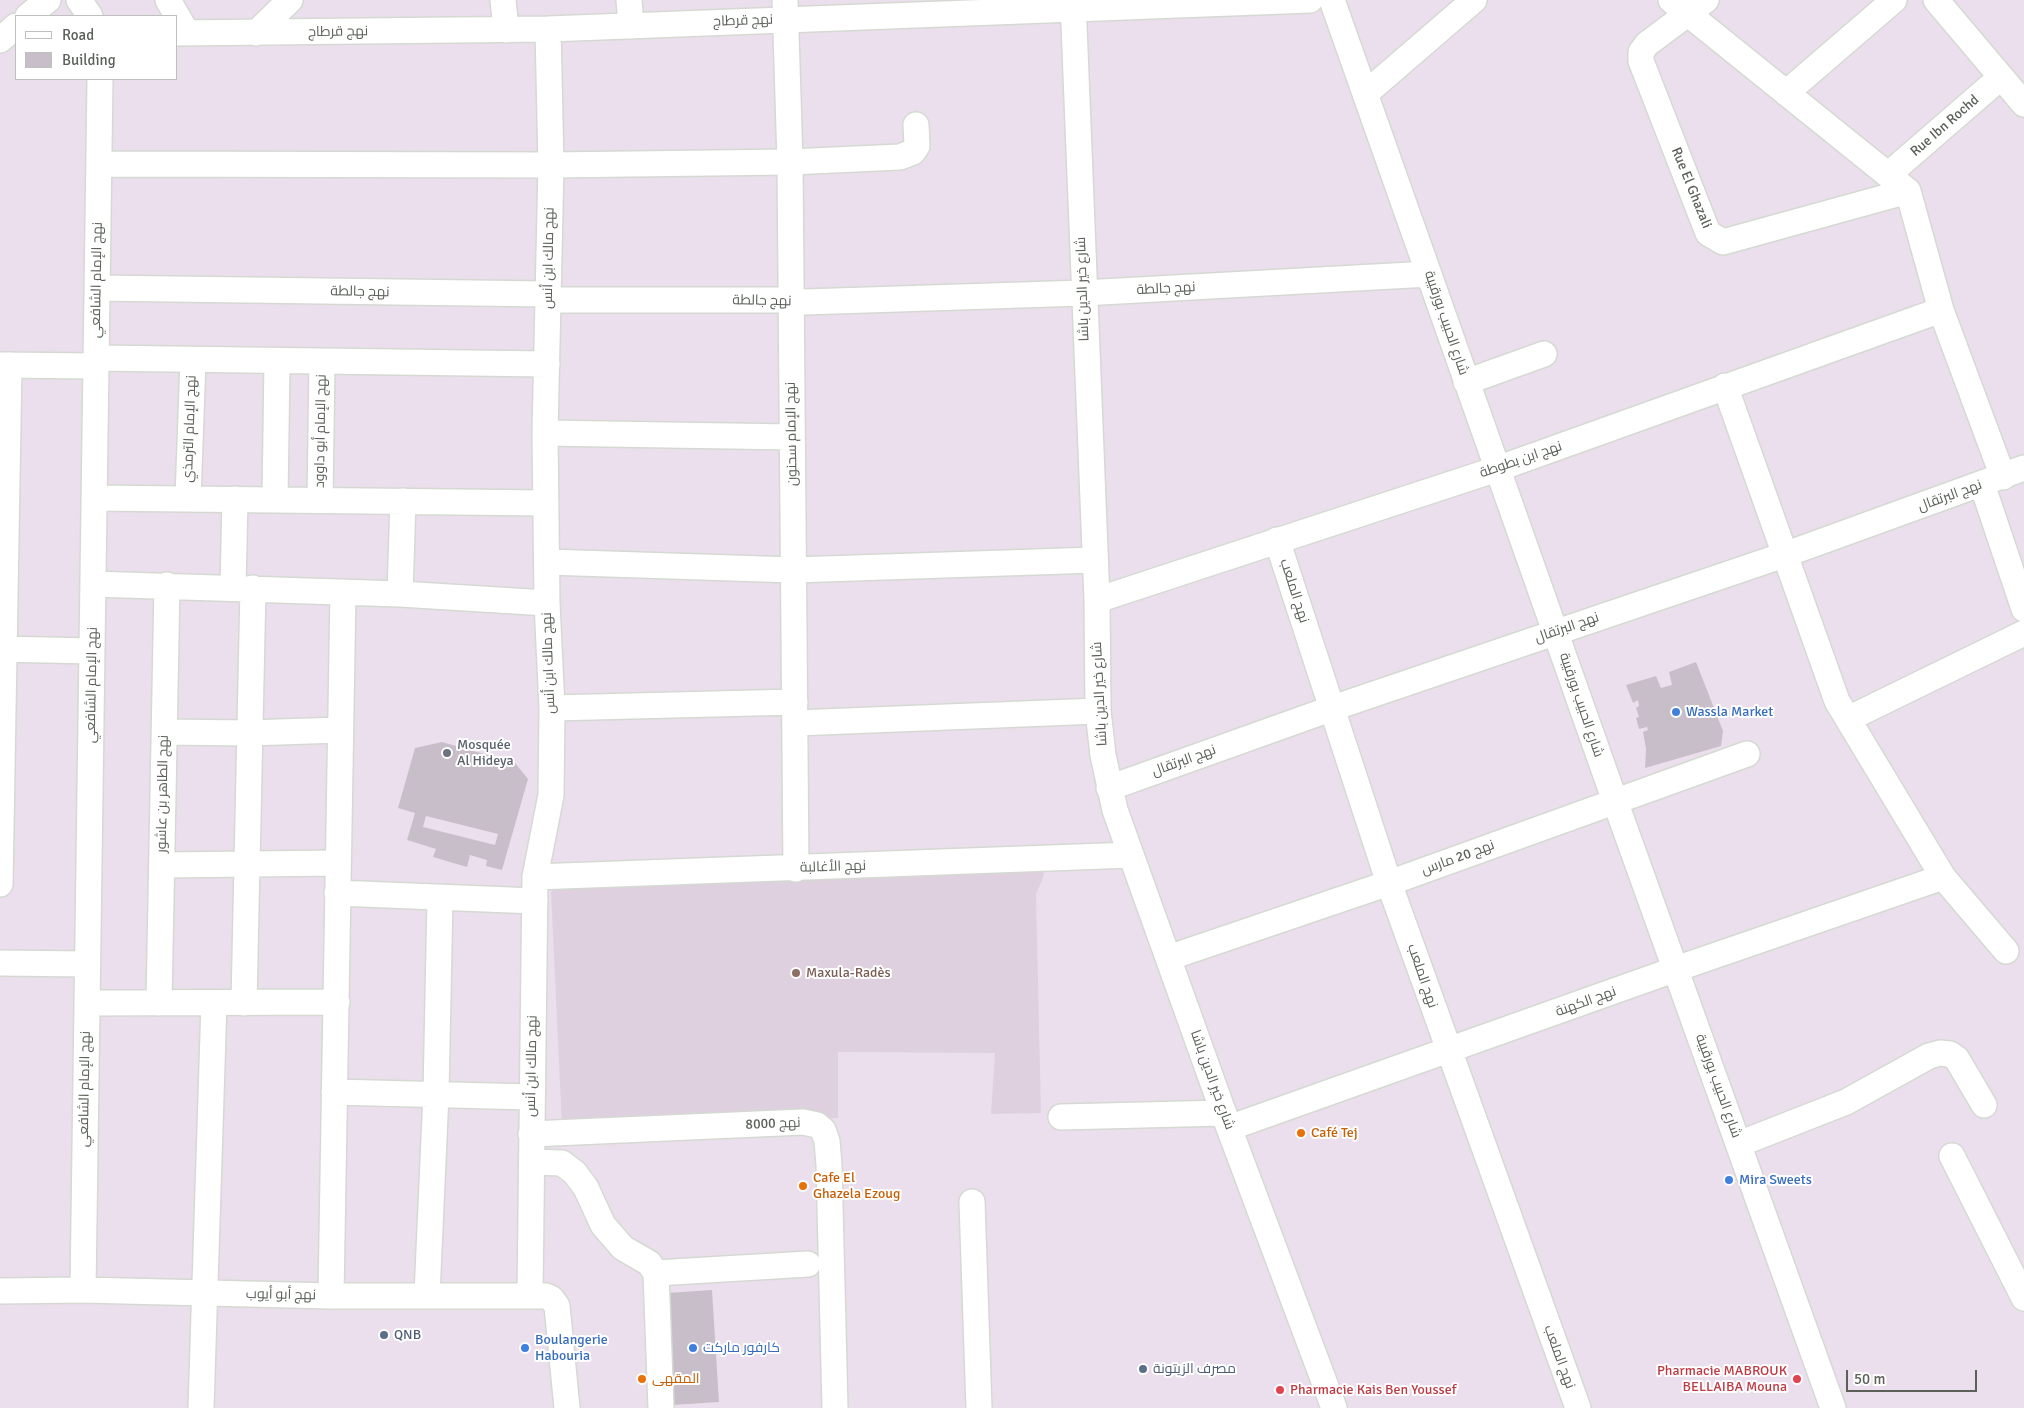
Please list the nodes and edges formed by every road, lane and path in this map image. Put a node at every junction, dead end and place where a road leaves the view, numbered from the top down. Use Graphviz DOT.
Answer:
graph roads {
  1 [pos="48,0"];
  2 [pos="79,0"];
  3 [pos="168,0"];
  4 [pos="290,0"];
  5 [pos="503,0"];
  6 [pos="629,0"];
  7 [pos="1310,0"];
  8 [pos="1332,0"];
  9 [pos="1474,0"];
  10 [pos="1894,0"];
  11 [pos="1936,0"];
  12 [pos="1073,5"];
  13 [pos="1688,5"];
  14 [pos="786,10"];
  15 [pos="29,15"];
  16 [pos="89,15"];
  17 [pos="174,15"];
  18 [pos="631,26"];
  19 [pos="15,27"];
  20 [pos="548,29"];
  21 [pos="506,30"];
  22 [pos="182,33"];
  23 [pos="256,34"];
  24 [pos="0,40"];
  25 [pos="2001,77"];
  26 [pos="100,80"];
  27 [pos="1786,93"];
  28 [pos="1365,94"];
  29 [pos="2024,104"];
  30 [pos="916,125"];
  31 [pos="790,162"];
  32 [pos="99,164"];
  33 [pos="551,165"];
  34 [pos="1889,174"];
  35 [pos="1908,191"];
  36 [pos="1429,274"];
  37 [pos="97,288"];
  38 [pos="1083,293"];
  39 [pos="548,294"];
  40 [pos="790,300"];
  41 [pos="1941,310"];
  42 [pos="1544,354"];
  43 [pos="193,360"];
  44 [pos="96,362"];
  45 [pos="277,362"];
  46 [pos="322,362"];
  47 [pos="547,364"];
  48 [pos="4,365"];
  49 [pos="1466,382"];
  50 [pos="1726,386"];
  51 [pos="545,433"];
  52 [pos="792,437"];
  53 [pos="1497,469"];
  54 [pos="2003,476"];
  55 [pos="94,498"];
  56 [pos="188,498"];
  57 [pos="235,499"];
  58 [pos="276,500"];
  59 [pos="320,500"];
  60 [pos="403,501"];
  61 [pos="546,503"];
  62 [pos="1277,540"];
  63 [pos="1784,555"];
  64 [pos="1095,560"];
  65 [pos="547,562"];
  66 [pos="794,570"];
  67 [pos="93,584"];
  68 [pos="167,585"];
  69 [pos="243,587"];
  70 [pos="343,592"];
  71 [pos="400,594"];
  72 [pos="1097,600"];
  73 [pos="547,603"];
  74 [pos="2024,609"];
  75 [pos="1556,632"];
  76 [pos="2024,633"];
  77 [pos="2,649"];
  78 [pos="92,651"];
  79 [pos="552,708"];
  80 [pos="1333,708"];
  81 [pos="1098,711"];
  82 [pos="796,712"];
  83 [pos="1848,719"];
  84 [pos="340,730"];
  85 [pos="164,732"];
  86 [pos="248,733"];
  87 [pos="1747,754"];
  88 [pos="1109,788"];
  89 [pos="1615,801"];
  90 [pos="1131,856"];
  91 [pos="338,863"];
  92 [pos="246,864"];
  93 [pos="162,865"];
  94 [pos="796,869"];
  95 [pos="535,877"];
  96 [pos="1943,878"];
  97 [pos="1389,883"];
  98 [pos="0,884"];
  99 [pos="337,893"];
  100 [pos="440,898"];
  101 [pos="535,901"];
  102 [pos="2006,951"];
  103 [pos="1168,958"];
  104 [pos="0,963"];
  105 [pos="87,964"];
  106 [pos="1676,969"];
  107 [pos="337,1002"];
  108 [pos="87,1003"];
  109 [pos="159,1003"];
  110 [pos="214,1003"];
  111 [pos="244,1003"];
  112 [pos="1448,1051"];
  113 [pos="334,1092"];
  114 [pos="436,1094"];
  115 [pos="531,1097"];
  116 [pos="1984,1105"];
  117 [pos="1061,1117"];
  118 [pos="1226,1121"];
  119 [pos="531,1134"];
  120 [pos="1738,1144"];
  121 [pos="1952,1156"];
  122 [pos="533,1162"];
  123 [pos="972,1202"];
  124 [pos="808,1264"];
  125 [pos="656,1272"];
  126 [pos="83,1290"];
  127 [pos="0,1291"];
  128 [pos="206,1293"];
  129 [pos="427,1295"];
  130 [pos="530,1295"];
  131 [pos="331,1296"];
  132 [pos="2024,1298"];
  133 [pos="201,1408"];
  134 [pos="568,1408"];
  135 [pos="662,1408"];
  136 [pos="835,1408"];
  137 [pos="979,1408"];
  138 [pos="1334,1408"];
  139 [pos="1578,1408"];
  140 [pos="1833,1408"];
  1 -- 15 [label="street"];
  2 -- 16 [label="street"];
  3 -- 17 [label="street"];
  4 -- 23 [label="street"];
  5 -- 21 [label="street"];
  6 -- 18 [label="street"];
  7 -- 12 [label="street, نهج قرطاج"];
  8 -- 28 [label="street, شارع الحبيب بورقيبة"];
  9 -- 28 [label="street"];
  10 -- 27 [label="street"];
  11 -- 25 [label="street"];
  12 -- 14 [label="street, نهج قرطاج"];
  12 -- 38 [label="street, شارع خير الدين باشا"];
  13 -- 27 [label="street"];
  13 -- 35 [label="street, Rue El Ghazali"];
  14 -- 18 [label="street, نهج قرطاج"];
  14 -- 31 [label="street, نهج الإمام سحنون"];
  18 -- 20 [label="street, نهج قرطاج"];
  19 -- 24 [label="street"];
  20 -- 21 [label="street, نهج قرطاج"];
  20 -- 33 [label="street, نهج مالك ابن أنس"];
  21 -- 23 [label="street, نهج قرطاج"];
  22 -- 23 [label="street, نهج قرطاج"];
  25 -- 29 [label="street"];
  25 -- 34 [label="street, Rue Ibn Rochd"];
  26 -- 32 [label="street, نهج الإمام الشافعي"];
  27 -- 34 [label="street"];
  28 -- 36 [label="street, شارع الحبيب بورقيبة"];
  30 -- 31 [label="street"];
  31 -- 33 [label="street"];
  31 -- 40 [label="street, نهج الإمام سحنون"];
  32 -- 33 [label="street"];
  32 -- 37 [label="street, نهج الإمام الشافعي"];
  33 -- 39 [label="street, نهج مالك ابن أنس"];
  34 -- 35 [label="street"];
  35 -- 41 [label="street"];
  36 -- 38 [label="street, نهج جالطة"];
  36 -- 49 [label="street, شارع الحبيب بورقيبة"];
  37 -- 39 [label="street, نهج جالطة"];
  37 -- 44 [label="street, نهج الإمام الشافعي"];
  38 -- 40 [label="street, نهج جالطة"];
  38 -- 64 [label="street, شارع خير الدين باشا"];
  39 -- 40 [label="street, نهج جالطة"];
  39 -- 47 [label="street, نهج مالك ابن أنس"];
  40 -- 52 [label="street, نهج الإمام سحنون"];
  41 -- 50 [label="street, نهج ابن بطوطة"];
  41 -- 54 [label="street"];
  42 -- 49 [label="street"];
  43 -- 44 [label="street"];
  43 -- 45 [label="street"];
  43 -- 56 [label="street, نهج الإمام الترمذي"];
  44 -- 48 [label="street"];
  44 -- 55 [label="street, نهج الإمام الشافعي"];
  45 -- 46 [label="street"];
  45 -- 58 [label="street"];
  46 -- 47 [label="street"];
  46 -- 59 [label="street, نهج الإمام أبو داوود"];
  47 -- 51 [label="street, نهج مالك ابن أنس"];
  48 -- 77 [label="street"];
  49 -- 53 [label="street, شارع الحبيب بورقيبة"];
  50 -- 53 [label="street, نهج ابن بطوطة"];
  50 -- 63 [label="street"];
  51 -- 52 [label="street"];
  51 -- 61 [label="street, نهج مالك ابن أنس"];
  52 -- 66 [label="street, نهج الإمام سحنون"];
  53 -- 62 [label="street, نهج ابن بطوطة"];
  53 -- 75 [label="street, شارع الحبيب بورقيبة"];
  54 -- 63 [label="street, نهج البرتقال"];
  54 -- 74 [label="street"];
  55 -- 56 [label="street"];
  55 -- 67 [label="street, نهج الإمام الشافعي"];
  56 -- 57 [label="street"];
  57 -- 58 [label="street"];
  57 -- 69 [label="street"];
  58 -- 59 [label="street"];
  59 -- 60 [label="street"];
  60 -- 61 [label="street"];
  60 -- 71 [label="street"];
  61 -- 65 [label="street, نهج مالك ابن أنس"];
  62 -- 72 [label="street, نهج ابن بطوطة"];
  62 -- 80 [label="street, نهج الملعب"];
  63 -- 75 [label="street, نهج البرتقال"];
  63 -- 83 [label="street"];
  64 -- 66 [label="street"];
  64 -- 72 [label="street, شارع خير الدين باشا"];
  65 -- 66 [label="street"];
  65 -- 73 [label="street, نهج مالك ابن أنس"];
  66 -- 82 [label="street, نهج الإمام سحنون"];
  67 -- 68 [label="street"];
  67 -- 78 [label="street, نهج الإمام الشافعي"];
  68 -- 69 [label="street"];
  68 -- 85 [label="street, نهج الطاهر بن عاشور"];
  69 -- 70 [label="street"];
  69 -- 86 [label="street"];
  70 -- 71 [label="street"];
  70 -- 84 [label="street"];
  71 -- 73 [label="street"];
  72 -- 81 [label="street, شارع خير الدين باشا"];
  73 -- 79 [label="street, نهج مالك ابن أنس"];
  75 -- 80 [label="street, نهج البرتقال"];
  75 -- 89 [label="street, شارع الحبيب بورقيبة"];
  76 -- 83 [label="street"];
  77 -- 78 [label="street"];
  77 -- 98 [label="street"];
  78 -- 105 [label="street, نهج الإمام الشافعي"];
  79 -- 82 [label="street"];
  79 -- 95 [label="street, نهج مالك ابن أنس"];
  80 -- 88 [label="street, نهج البرتقال"];
  80 -- 97 [label="street, نهج الملعب"];
  81 -- 82 [label="street"];
  81 -- 88 [label="street, شارع خير الدين باشا"];
  82 -- 94 [label="street, نهج الإمام سحنون"];
  83 -- 96 [label="street"];
  84 -- 86 [label="street"];
  84 -- 91 [label="street"];
  85 -- 86 [label="street"];
  85 -- 93 [label="street, نهج الطاهر بن عاشور"];
  86 -- 92 [label="street"];
  87 -- 89 [label="street, نهج 20 مارس"];
  88 -- 90 [label="street, شارع خير الدين باشا"];
  89 -- 97 [label="street, نهج 20 مارس"];
  89 -- 106 [label="street, شارع الحبيب بورقيبة"];
  90 -- 94 [label="street, نهج الأغالبة"];
  90 -- 103 [label="street, شارع خير الدين باشا"];
  91 -- 92 [label="street"];
  91 -- 99 [label="street"];
  92 -- 93 [label="street"];
  92 -- 111 [label="street"];
  93 -- 109 [label="street, نهج الطاهر بن عاشور"];
  94 -- 95 [label="street, نهج الأغالبة"];
  95 -- 101 [label="street, نهج مالك ابن أنس"];
  96 -- 102 [label="street"];
  96 -- 106 [label="street, نهج الكهنة"];
  97 -- 103 [label="street, نهج 20 مارس"];
  97 -- 112 [label="street, نهج الملعب"];
  99 -- 100 [label="street"];
  99 -- 107 [label="street"];
  100 -- 101 [label="street"];
  100 -- 114 [label="street"];
  101 -- 115 [label="street, نهج مالك ابن أنس"];
  103 -- 118 [label="street, شارع خير الدين باشا"];
  104 -- 105 [label="street"];
  105 -- 108 [label="street, نهج الإمام الشافعي"];
  106 -- 112 [label="street, نهج الكهنة"];
  106 -- 120 [label="street, شارع الحبيب بورقيبة"];
  107 -- 111 [label="street"];
  107 -- 113 [label="street"];
  108 -- 109 [label="street"];
  108 -- 126 [label="street, نهج الإمام الشافعي"];
  109 -- 110 [label="street"];
  110 -- 111 [label="street"];
  110 -- 128 [label="street"];
  112 -- 118 [label="street, نهج الكهنة"];
  112 -- 139 [label="street, نهج الملعب"];
  113 -- 114 [label="street"];
  113 -- 131 [label="street"];
  114 -- 115 [label="street"];
  114 -- 129 [label="street"];
  115 -- 119 [label="street, نهج مالك ابن أنس"];
  116 -- 120 [label="street"];
  117 -- 118 [label="street, نهج الكهنة"];
  118 -- 138 [label="street, شارع خير الدين باشا"];
  119 -- 122 [label="street, نهج مالك ابن أنس"];
  119 -- 136 [label="street, نهج 8000"];
  120 -- 140 [label="street, شارع الحبيب بورقيبة"];
  121 -- 132 [label="street"];
  122 -- 125 [label="street"];
  122 -- 130 [label="street, نهج مالك ابن أنس"];
  123 -- 137 [label="street"];
  124 -- 125 [label="street"];
  125 -- 135 [label="street"];
  126 -- 127 [label="street, نهج أبو أيوب"];
  126 -- 128 [label="street, نهج أبو أيوب"];
  128 -- 131 [label="street, نهج أبو أيوب"];
  128 -- 133 [label="street"];
  129 -- 130 [label="street, نهج أبو أيوب"];
  129 -- 131 [label="street, نهج أبو أيوب"];
  130 -- 134 [label="street, نهج أبو أيوب"];
}
